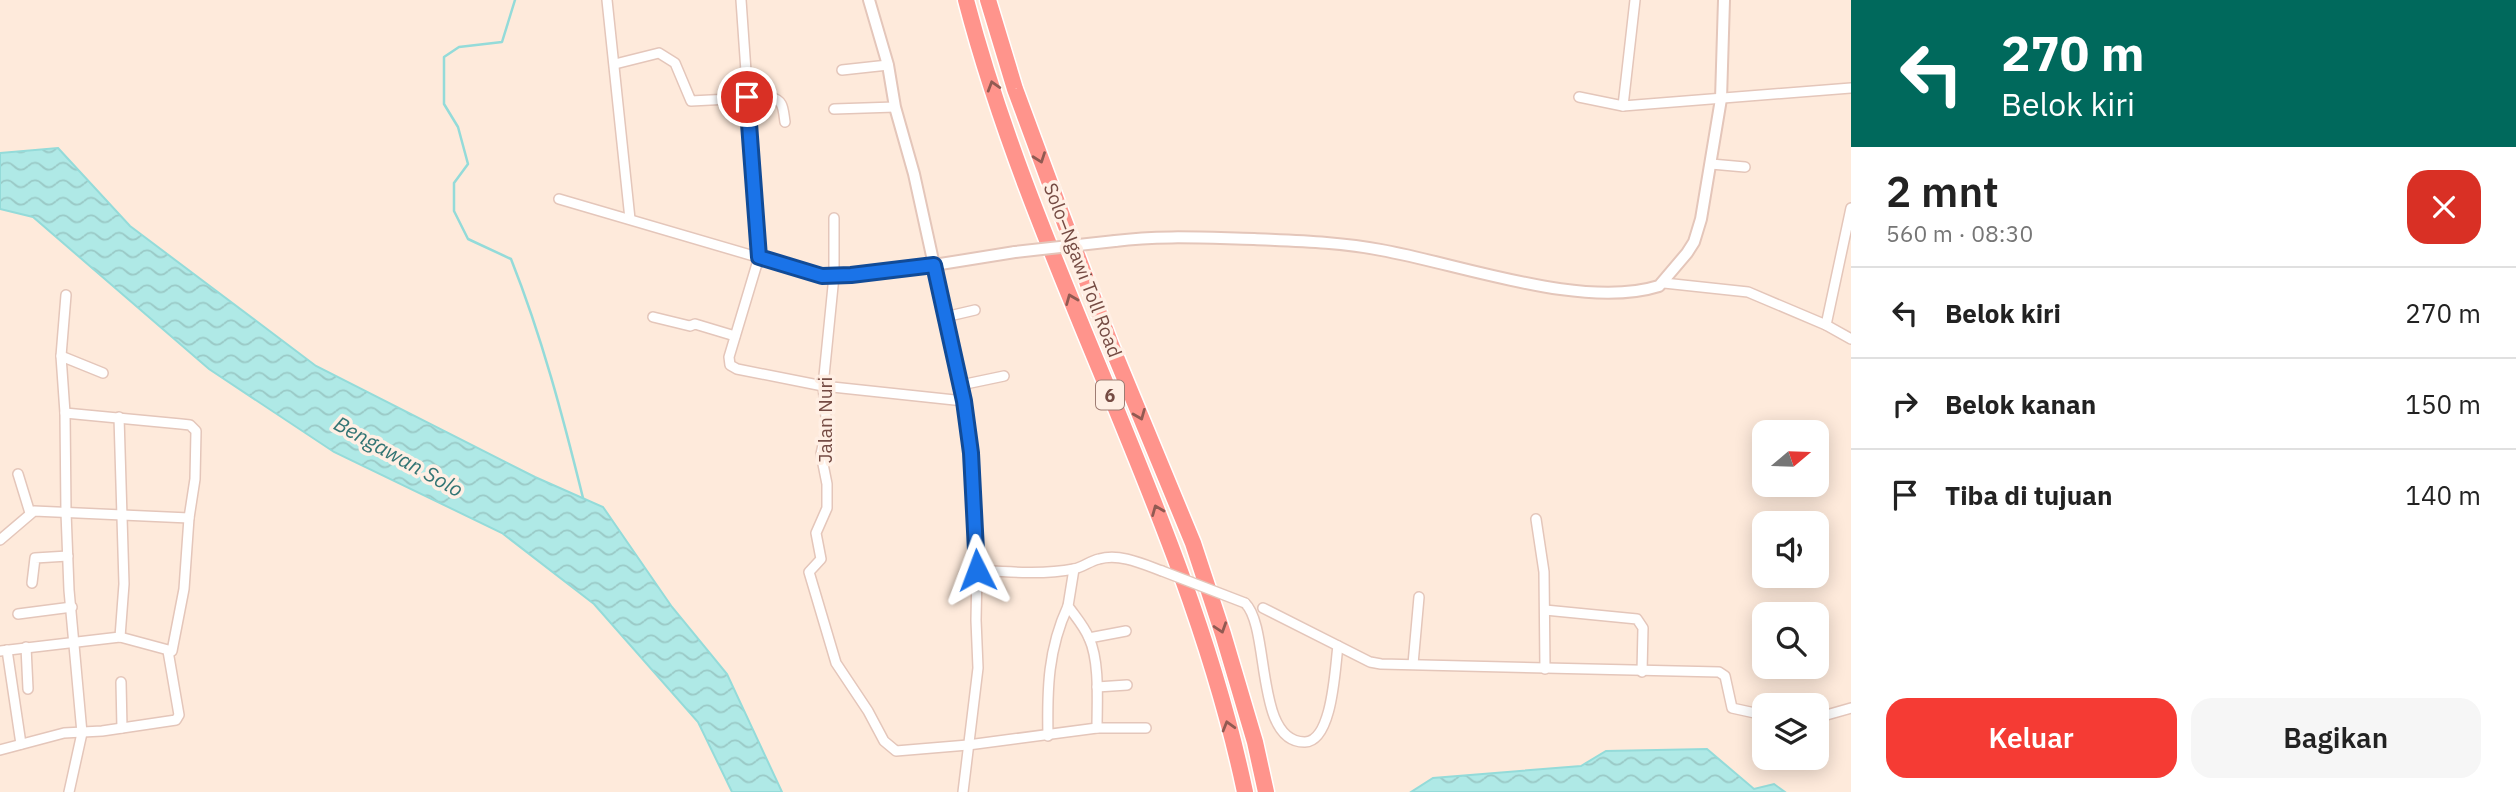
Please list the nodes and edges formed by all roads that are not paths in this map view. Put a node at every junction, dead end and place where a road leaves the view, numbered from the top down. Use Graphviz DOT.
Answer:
graph roads {
  1 [pos="607,0"];
  2 [pos="741,0"];
  3 [pos="869,0"];
  4 [pos="966,0"];
  5 [pos="988,0"];
  6 [pos="1635,0"];
  7 [pos="1724,0"];
  8 [pos="615,64"];
  9 [pos="888,65"];
  10 [pos="842,69"];
  11 [pos="1851,88"];
  12 [pos="747,97"];
  13 [pos="1579,97"];
  14 [pos="1721,99"];
  15 [pos="1623,106"];
  16 [pos="895,107"];
  17 [pos="834,109"];
  18 [pos="785,122"];
  19 [pos="1710,163"];
  20 [pos="1745,167"];
  21 [pos="558,199"];
  22 [pos="1851,208"];
  23 [pos="834,218"];
  24 [pos="630,219"];
  25 [pos="759,257"];
  26 [pos="934,265"];
  27 [pos="834,276"];
  28 [pos="1664,283"];
  29 [pos="66,295"];
  30 [pos="975,310"];
  31 [pos="653,317"];
  32 [pos="945,317"];
  33 [pos="1826,325"];
  34 [pos="735,336"];
  35 [pos="1851,339"];
  36 [pos="61,356"];
  37 [pos="103,373"];
  38 [pos="1004,376"];
  39 [pos="961,385"];
  40 [pos="823,386"];
  41 [pos="964,401"];
  42 [pos="65,413"];
  43 [pos="119,417"];
  44 [pos="18,474"];
  45 [pos="66,512"];
  46 [pos="30,513"];
  47 [pos="121,514"];
  48 [pos="189,518"];
  49 [pos="1536,519"];
  50 [pos="0,540"];
  51 [pos="68,556"];
  52 [pos="1074,569"];
  53 [pos="977,570"];
  54 [pos="33,583"];
  55 [pos="1419,597"];
  56 [pos="1068,606"];
  57 [pos="72,607"];
  58 [pos="1263,608"];
  59 [pos="1545,610"];
  60 [pos="18,614"];
  61 [pos="1126,631"];
  62 [pos="120,637"];
  63 [pos="1090,638"];
  64 [pos="74,643"];
  65 [pos="1338,646"];
  66 [pos="26,647"];
  67 [pos="4,650"];
  68 [pos="168,650"];
  69 [pos="1413,664"];
  70 [pos="1545,669"];
  71 [pos="1642,671"];
  72 [pos="121,682"];
  73 [pos="1127,685"];
  74 [pos="1097,687"];
  75 [pos="28,689"];
  76 [pos="1848,708"];
  77 [pos="1752,712"];
  78 [pos="1829,714"];
  79 [pos="122,728"];
  80 [pos="1097,728"];
  81 [pos="1146,728"];
  82 [pos="82,733"];
  83 [pos="1048,736"];
  84 [pos="20,744"];
  85 [pos="968,745"];
  86 [pos="0,750"];
  87 [pos="69,792"];
  88 [pos="963,792"];
  89 [pos="1245,792"];
  90 [pos="1266,792"];
  1 -- 8 [label="street"];
  2 -- 12 [label="street"];
  3 -- 9 [label="street"];
  89 -- 4 [label="highway, Solo–Ngawi Toll Road / 6, one-way"];
  5 -- 90 [label="highway, Solo–Ngawi Toll Road / 6, one-way"];
  6 -- 15 [label="street"];
  7 -- 14 [label="street"];
  8 -- 12 [label="street"];
  8 -- 24 [label="street"];
  9 -- 10 [label="street"];
  9 -- 16 [label="street"];
  11 -- 14 [label="street"];
  12 -- 18 [label="street"];
  12 -- 25 [label="street"];
  13 -- 15 [label="street"];
  14 -- 15 [label="street"];
  14 -- 19 [label="street"];
  16 -- 17 [label="street"];
  16 -- 26 [label="street"];
  19 -- 20 [label="street"];
  19 -- 28 [label="street"];
  21 -- 24 [label="street"];
  22 -- 33 [label="street"];
  23 -- 27 [label="street, Jalan Nuri"];
  24 -- 25 [label="street"];
  25 -- 27 [label="street"];
  25 -- 34 [label="street"];
  26 -- 27 [label="street"];
  26 -- 28 [label="street, bridge"];
  26 -- 32 [label="street"];
  27 -- 40 [label="street, Jalan Nuri"];
  28 -- 33 [label="street"];
  29 -- 36 [label="street"];
  30 -- 32 [label="street"];
  31 -- 34 [label="street"];
  32 -- 39 [label="street"];
  33 -- 35 [label="street"];
  34 -- 40 [label="street"];
  36 -- 37 [label="street"];
  36 -- 42 [label="street"];
  38 -- 39 [label="street"];
  39 -- 41 [label="street"];
  40 -- 41 [label="street"];
  40 -- 85 [label="street, Jalan Nuri"];
  41 -- 53 [label="street"];
  42 -- 43 [label="street"];
  42 -- 45 [label="street"];
  43 -- 47 [label="street"];
  43 -- 48 [label="street"];
  44 -- 46 [label="street"];
  45 -- 46 [label="street"];
  45 -- 47 [label="street"];
  45 -- 51 [label="street"];
  46 -- 50 [label="street"];
  47 -- 48 [label="street"];
  47 -- 62 [label="street"];
  48 -- 68 [label="street"];
  49 -- 59 [label="street"];
  51 -- 54 [label="street"];
  51 -- 57 [label="street"];
  52 -- 53 [label="street"];
  52 -- 56 [label="street"];
  52 -- 65 [label="street, bridge"];
  53 -- 85 [label="street"];
  55 -- 69 [label="street"];
  56 -- 63 [label="street"];
  56 -- 83 [label="street"];
  57 -- 60 [label="street"];
  57 -- 64 [label="street"];
  58 -- 65 [label="street"];
  59 -- 70 [label="street"];
  59 -- 71 [label="street"];
  61 -- 63 [label="street"];
  62 -- 64 [label="street"];
  62 -- 68 [label="street"];
  63 -- 74 [label="street"];
  64 -- 66 [label="street"];
  64 -- 82 [label="street"];
  65 -- 69 [label="street"];
  66 -- 67 [label="street"];
  66 -- 75 [label="street"];
  67 -- 84 [label="street"];
  68 -- 79 [label="street"];
  69 -- 70 [label="street"];
  70 -- 71 [label="street"];
  71 -- 77 [label="street"];
  72 -- 79 [label="street"];
  73 -- 74 [label="street"];
  74 -- 80 [label="street"];
  76 -- 78 [label="street"];
  79 -- 82 [label="street"];
  80 -- 81 [label="street"];
  80 -- 83 [label="street"];
  82 -- 84 [label="street"];
  82 -- 87 [label="street"];
  83 -- 85 [label="street"];
  84 -- 86 [label="street"];
  85 -- 88 [label="street"];
}
